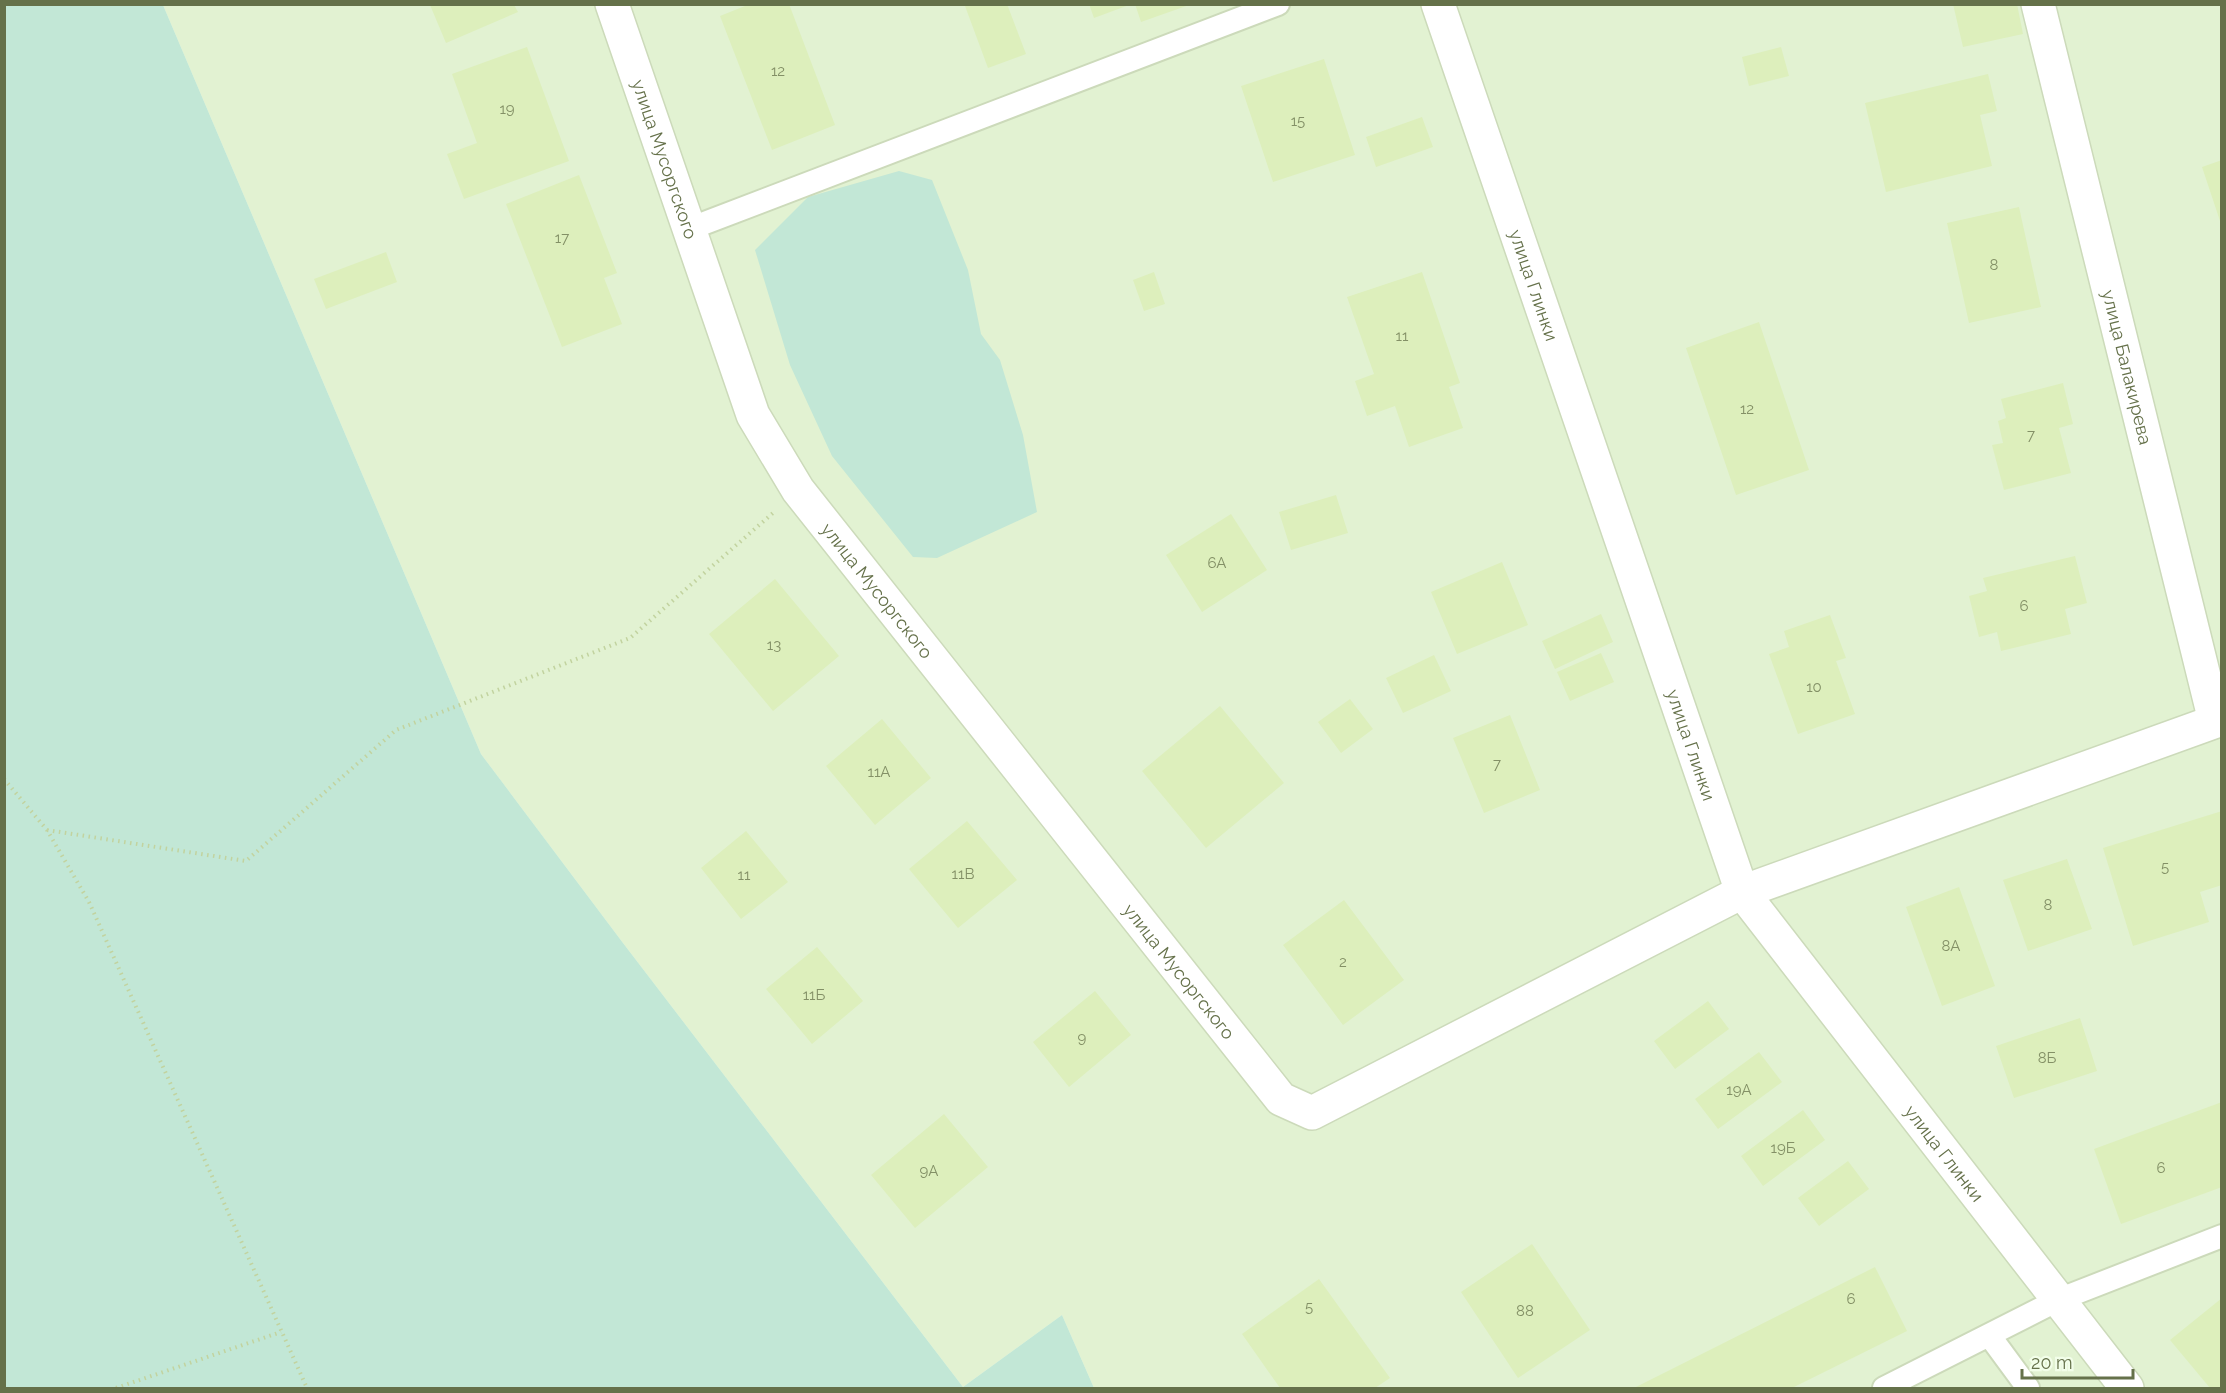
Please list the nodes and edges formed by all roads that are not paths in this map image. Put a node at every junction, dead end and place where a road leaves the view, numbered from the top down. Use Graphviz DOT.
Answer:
graph roads {
  1 [pos="612,4"];
  2 [pos="1278,4"];
  3 [pos="1438,4"];
  4 [pos="2038,4"];
  5 [pos="689,229"];
  6 [pos="2218,720"];
  7 [pos="1742,892"];
  8 [pos="2222,1236"];
  9 [pos="2058,1300"];
  10 [pos="1989,1335"];
  11 [pos="1884,1389"];
  12 [pos="2028,1389"];
  13 [pos="2127,1389"];
  1 -- 5 [label="street, улица Мусоргского"];
  2 -- 5 [label="lane"];
  3 -- 7 [label="street, улица Глинки"];
  4 -- 6 [label="street, улица Балакирева"];
  5 -- 7 [label="street, улица Мусоргского"];
  6 -- 7 [label="street"];
  7 -- 9 [label="street, улица Глинки"];
  8 -- 9 [label="lane"];
  9 -- 10 [label="lane"];
  9 -- 13 [label="street, улица Глинки"];
  10 -- 11 [label="lane"];
  10 -- 12 [label="lane"];
}
